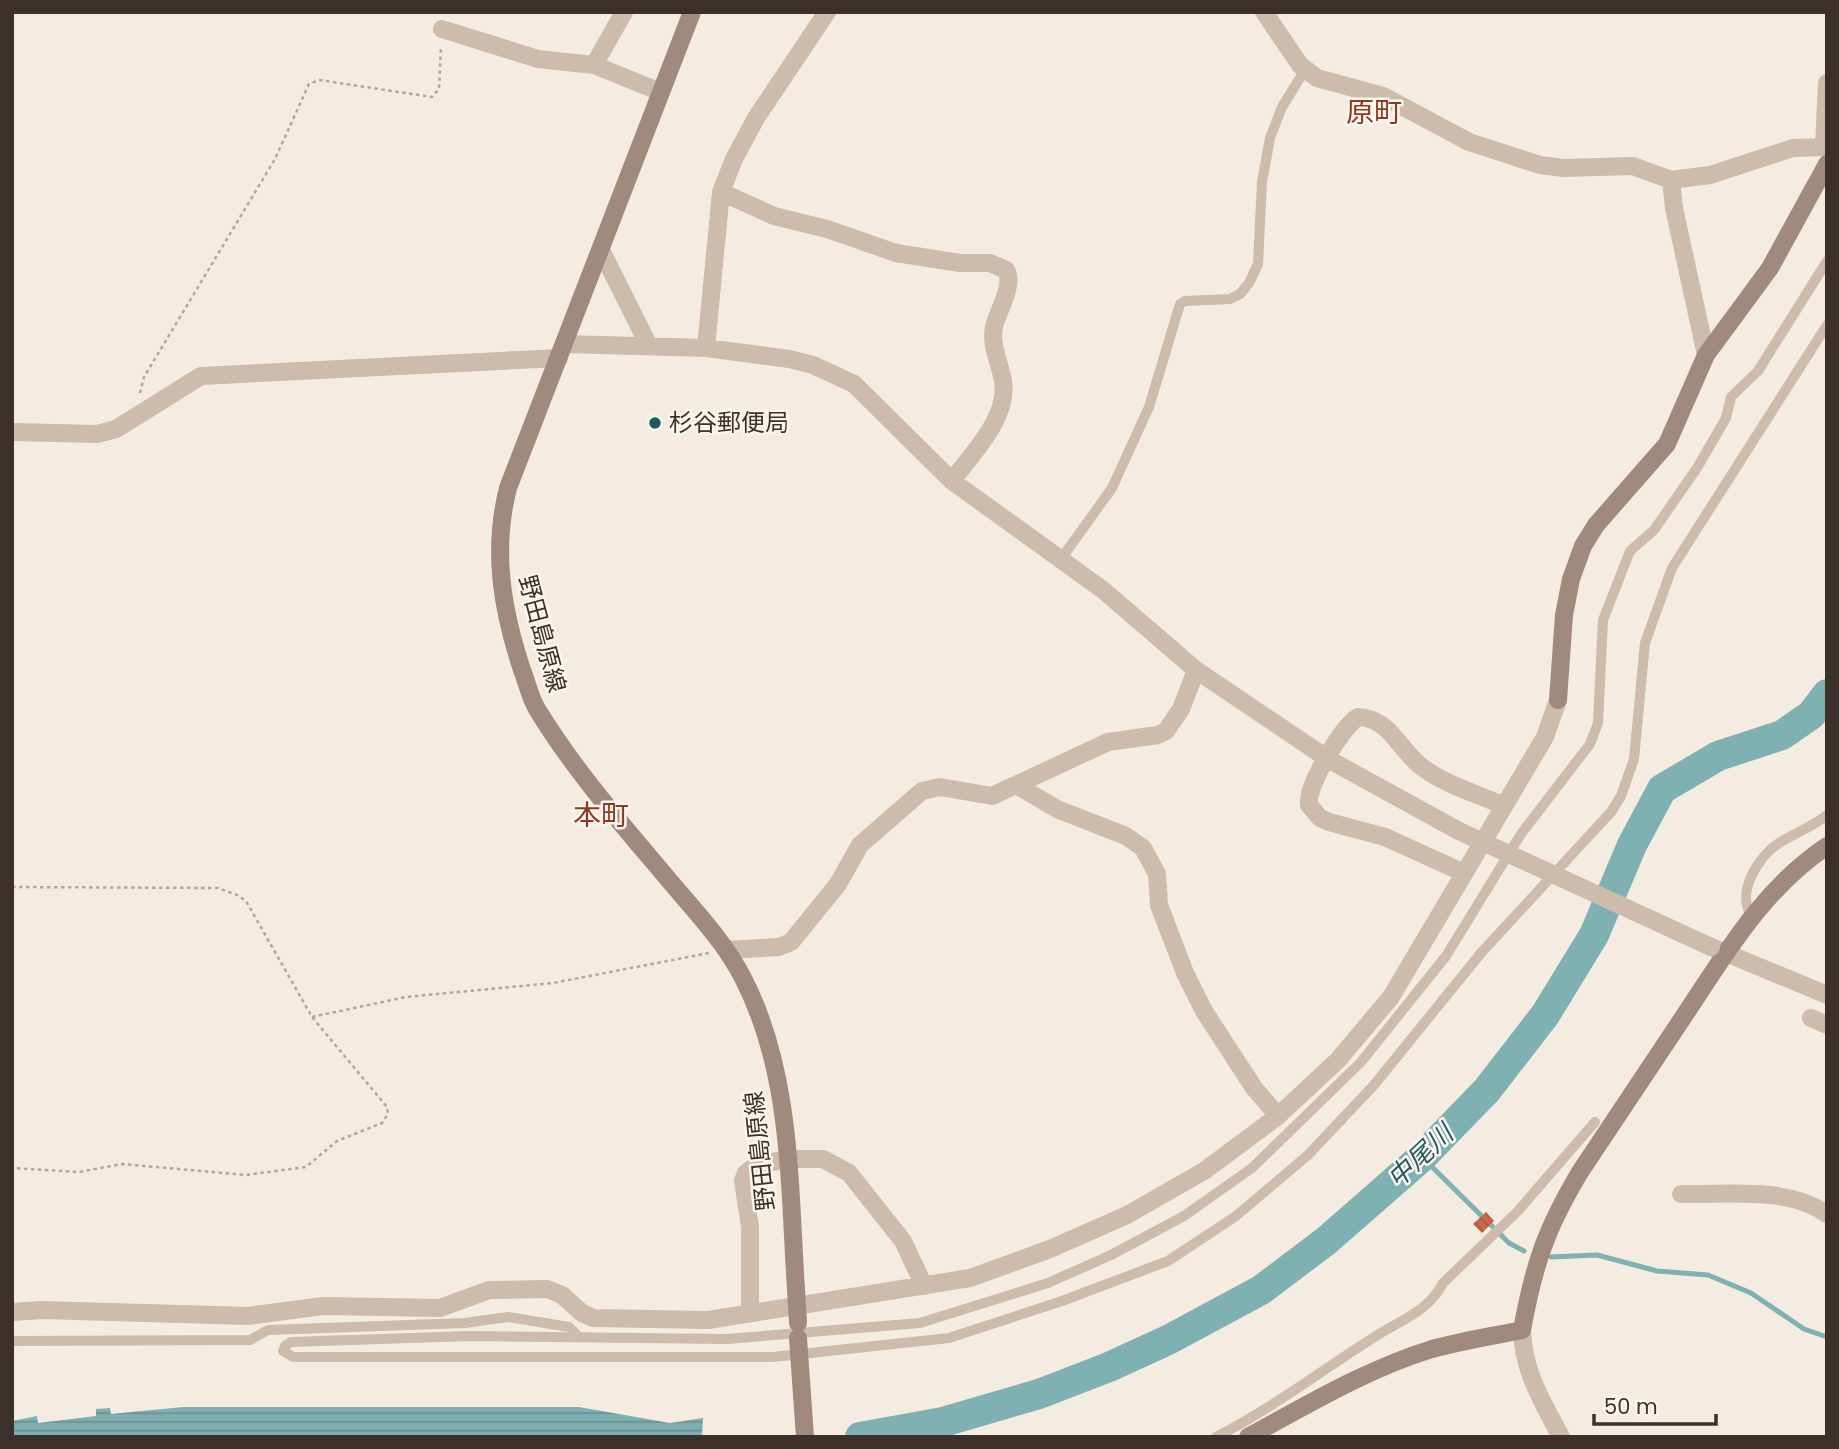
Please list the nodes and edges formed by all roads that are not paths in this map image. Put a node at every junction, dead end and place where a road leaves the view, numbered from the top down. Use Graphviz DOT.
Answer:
graph roads {
  1 [pos="624,12"];
  2 [pos="692,12"];
  3 [pos="827,12"];
  4 [pos="1264,12"];
  5 [pos="442,29"];
  6 [pos="594,65"];
  7 [pos="1305,70"];
  8 [pos="1827,82"];
  9 [pos="661,92"];
  10 [pos="1826,153"];
  11 [pos="1671,180"];
  12 [pos="721,192"];
  13 [pos="601,250"];
  14 [pos="1827,261"];
  15 [pos="1827,325"];
  16 [pos="649,346"];
  17 [pos="705,348"];
  18 [pos="562,351"];
  19 [pos="1706,355"];
  20 [pos="12,432"];
  21 [pos="952,481"];
  22 [pos="1061,559"];
  23 [pos="1196,670"];
  24 [pos="1558,699"];
  25 [pos="1328,759"];
  26 [pos="1018,786"];
  27 [pos="1502,805"];
  28 [pos="1827,815"];
  29 [pos="1827,846"];
  30 [pos="1464,873"];
  31 [pos="1753,917"];
  32 [pos="727,950"];
  33 [pos="1718,950"];
  34 [pos="1827,995"];
  35 [pos="1278,1116"];
  36 [pos="1595,1122"];
  37 [pos="788,1159"];
  38 [pos="1681,1195"];
  39 [pos="1827,1214"];
  40 [pos="924,1286"];
  41 [pos="12,1312"];
  42 [pos="750,1313"];
  43 [pos="1522,1330"];
  44 [pos="798,1331"];
  45 [pos="578,1336"];
  46 [pos="12,1341"];
  47 [pos="805,1437"];
  48 [pos="1216,1437"];
  49 [pos="1248,1437"];
  50 [pos="1561,1437"];
  1 -- 6 [label="street"];
  2 -- 9 [label="main road, 野田島原線"];
  3 -- 12 [label="street"];
  4 -- 7 [label="street"];
  5 -- 6 [label="street"];
  6 -- 9 [label="street"];
  7 -- 11 [label="street"];
  7 -- 22 [label="lane"];
  8 -- 10 [label="street"];
  9 -- 13 [label="main road, 野田島原線"];
  10 -- 11 [label="street"];
  10 -- 19 [label="main road"];
  11 -- 19 [label="street"];
  12 -- 17 [label="street"];
  12 -- 21 [label="street"];
  13 -- 16 [label="street"];
  13 -- 18 [label="main road, 野田島原線"];
  14 -- 44 [label="lane"];
  15 -- 45 [label="lane"];
  16 -- 17 [label="street"];
  16 -- 18 [label="street"];
  17 -- 21 [label="street"];
  18 -- 20 [label="street"];
  18 -- 32 [label="main road, 野田島原線"];
  19 -- 24 [label="main road"];
  21 -- 22 [label="street"];
  22 -- 23 [label="street"];
  23 -- 25 [label="street"];
  23 -- 26 [label="street"];
  24 -- 27 [label="street"];
  25 -- 27 [label="street"];
  25 -- 30 [label="street"];
  25 -- 33 [label="street, bridge"];
  26 -- 32 [label="street"];
  26 -- 35 [label="street"];
  27 -- 30 [label="street"];
  28 -- 31 [label="lane"];
  29 -- 31 [label="main road"];
  30 -- 35 [label="street"];
  31 -- 33 [label="main road"];
  32 -- 37 [label="main road, 野田島原線"];
  33 -- 34 [label="street"];
  33 -- 43 [label="main road"];
  35 -- 40 [label="street"];
  36 -- 48 [label="lane"];
  37 -- 40 [label="street"];
  37 -- 42 [label="street"];
  37 -- 44 [label="main road, 野田島原線, bridge"];
  38 -- 39 [label="street"];
  40 -- 42 [label="street"];
  41 -- 42 [label="street"];
  43 -- 49 [label="main road"];
  43 -- 50 [label="street"];
  44 -- 45 [label="lane"];
  44 -- 47 [label="main road, 野田島原線, bridge"];
  45 -- 46 [label="lane"];
}
